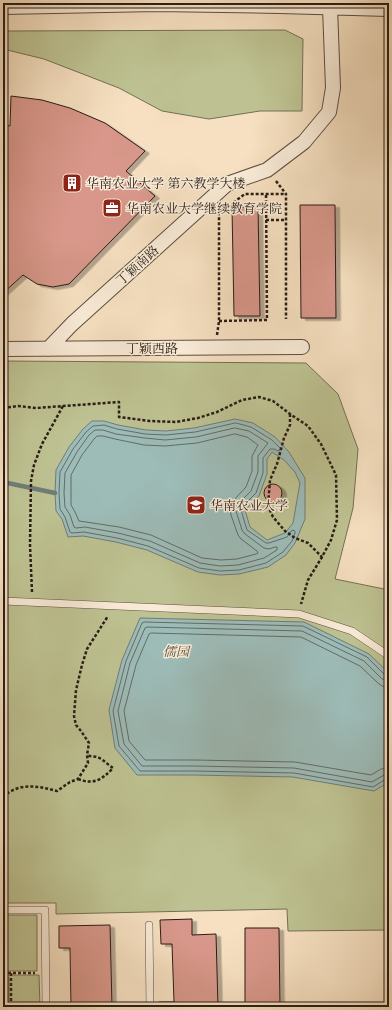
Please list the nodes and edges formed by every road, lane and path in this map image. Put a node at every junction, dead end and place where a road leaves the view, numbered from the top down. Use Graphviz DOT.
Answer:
graph roads {
  1 [pos="330,4"];
  2 [pos="3,7"];
  3 [pos="389,9"];
  4 [pos="266,194"];
  5 [pos="266,220"];
  6 [pos="286,220"];
  7 [pos="286,319"];
  8 [pos="219,321"];
  9 [pos="302,347"];
  10 [pos="215,348"];
  11 [pos="3,349"];
  12 [pos="48,349"];
  13 [pos="63,406"];
  14 [pos="3,408"];
  15 [pos="290,414"];
  16 [pos="322,557"];
  17 [pos="3,601"];
  18 [pos="33,602"];
  19 [pos="117,607"];
  20 [pos="299,614"];
  21 [pos="389,656"];
  22 [pos="87,755"];
  23 [pos="78,779"];
  24 [pos="3,797"];
  25 [pos="3,910"];
  26 [pos="149,926"];
  27 [pos="3,973"];
  28 [pos="11,973"];
  29 [pos="46,973"];
  30 [pos="11,1007"];
  31 [pos="46,1007"];
  32 [pos="150,1007"];
  1 -- 2 [label="street"];
  1 -- 3 [label="street"];
  1 -- 12 [label="street, 丁颖南路"];
  4 -- 5 [label="path"];
  4 -- 6 [label="path"];
  4 -- 8 [label="path"];
  5 -- 6 [label="path"];
  5 -- 8 [label="path"];
  6 -- 7 [label="path"];
  8 -- 10 [label="path"];
  9 -- 10 [label="street, 丁颖西路"];
  10 -- 12 [label="street, 丁颖西路"];
  11 -- 12 [label="street, 丁颖西路"];
  13 -- 14 [label="path"];
  13 -- 15 [label="path"];
  13 -- 18 [label="path"];
  15 -- 16 [label="path"];
  15 -- 16 [label="path"];
  16 -- 20 [label="path"];
  17 -- 18 [label="lane"];
  18 -- 19 [label="lane"];
  19 -- 20 [label="lane"];
  19 -- 22 [label="path"];
  20 -- 21 [label="lane"];
  22 -- 23 [label="path"];
  22 -- 23 [label="path"];
  23 -- 24 [label="path"];
  25 -- 29 [label="lane"];
  26 -- 32 [label="lane"];
  27 -- 28 [label="path"];
  28 -- 29 [label="path"];
  28 -- 30 [label="path"];
  29 -- 31 [label="lane"];
}
